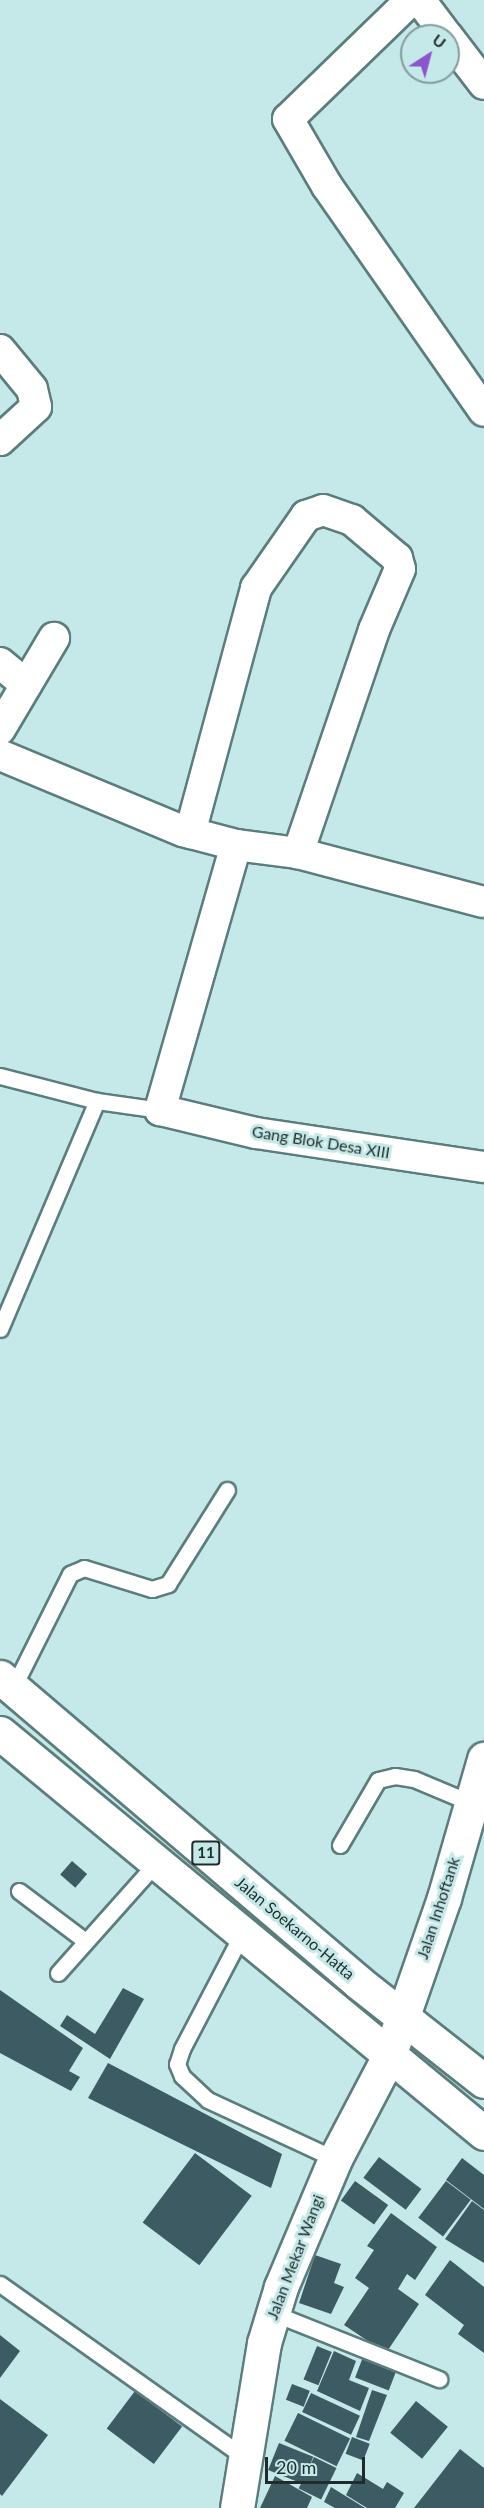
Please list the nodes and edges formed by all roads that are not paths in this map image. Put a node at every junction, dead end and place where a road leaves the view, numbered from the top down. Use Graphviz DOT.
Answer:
graph roads {
  1 [pos="411,0"];
  2 [pos="420,0"];
  3 [pos="439,24"];
  4 [pos="460,52"];
  5 [pos="484,84"];
  6 [pos="0,350"];
  7 [pos="484,411"];
  8 [pos="0,440"];
  9 [pos="54,638"];
  10 [pos="0,663"];
  11 [pos="26,685"];
  12 [pos="0,729"];
  13 [pos="0,755"];
  14 [pos="190,833"];
  15 [pos="236,845"];
  16 [pos="298,853"];
  17 [pos="484,902"];
  18 [pos="0,1076"];
  19 [pos="97,1101"];
  20 [pos="160,1110"];
  21 [pos="484,1167"];
  22 [pos="0,1329"];
  23 [pos="227,1490"];
  24 [pos="6,1683"];
  25 [pos="0,1733"];
  26 [pos="484,1759"];
  27 [pos="471,1803"];
  28 [pos="340,1845"];
  29 [pos="156,1863"];
  30 [pos="19,1891"];
  31 [pos="242,1934"];
  32 [pos="84,1940"];
  33 [pos="58,1973"];
  34 [pos="400,2016"];
  35 [pos="389,2056"];
  36 [pos="484,2081"];
  37 [pos="484,2133"];
  38 [pos="335,2159"];
  39 [pos="0,2284"];
  40 [pos="273,2313"];
  41 [pos="439,2379"];
  42 [pos="243,2456"];
  43 [pos="237,2508"];
  1 -- 7 [label="street"];
  2 -- 3 [label="street"];
  4 -- 5 [label="street"];
  6 -- 8 [label="street"];
  9 -- 11 [label="street"];
  10 -- 11 [label="street"];
  11 -- 12 [label="street"];
  13 -- 14 [label="street"];
  14 -- 15 [label="street"];
  14 -- 16 [label="street"];
  15 -- 16 [label="street"];
  15 -- 20 [label="street"];
  16 -- 17 [label="street"];
  18 -- 19 [label="lane"];
  19 -- 20 [label="lane"];
  19 -- 22 [label="lane"];
  20 -- 21 [label="street, Gang Blok Desa XIII"];
  23 -- 24 [label="lane"];
  24 -- 34 [label="main road, Jalan Soekarno-Hatta / 11"];
  25 -- 29 [label="main road, 11"];
  26 -- 27 [label="main road, Jalan Inhoftank"];
  27 -- 28 [label="lane"];
  27 -- 34 [label="main road, Jalan Inhoftank"];
  29 -- 31 [label="main road, 11"];
  29 -- 32 [label="lane"];
  30 -- 32 [label="lane"];
  31 -- 35 [label="main road, 11"];
  31 -- 38 [label="lane"];
  32 -- 33 [label="lane"];
  34 -- 35 [label="main road, Jalan Inhoftank"];
  34 -- 36 [label="main road, Jalan Soekarno-Hatta / 11"];
  35 -- 37 [label="main road, 11"];
  35 -- 38 [label="main road, Jalan Mekar Wangi"];
  38 -- 40 [label="main road, Jalan Mekar Wangi"];
  39 -- 42 [label="lane"];
  40 -- 41 [label="lane"];
  40 -- 42 [label="main road, Jalan Mekar Wangi"];
  42 -- 43 [label="main road, Jalan Mekar Wangi"];
}
